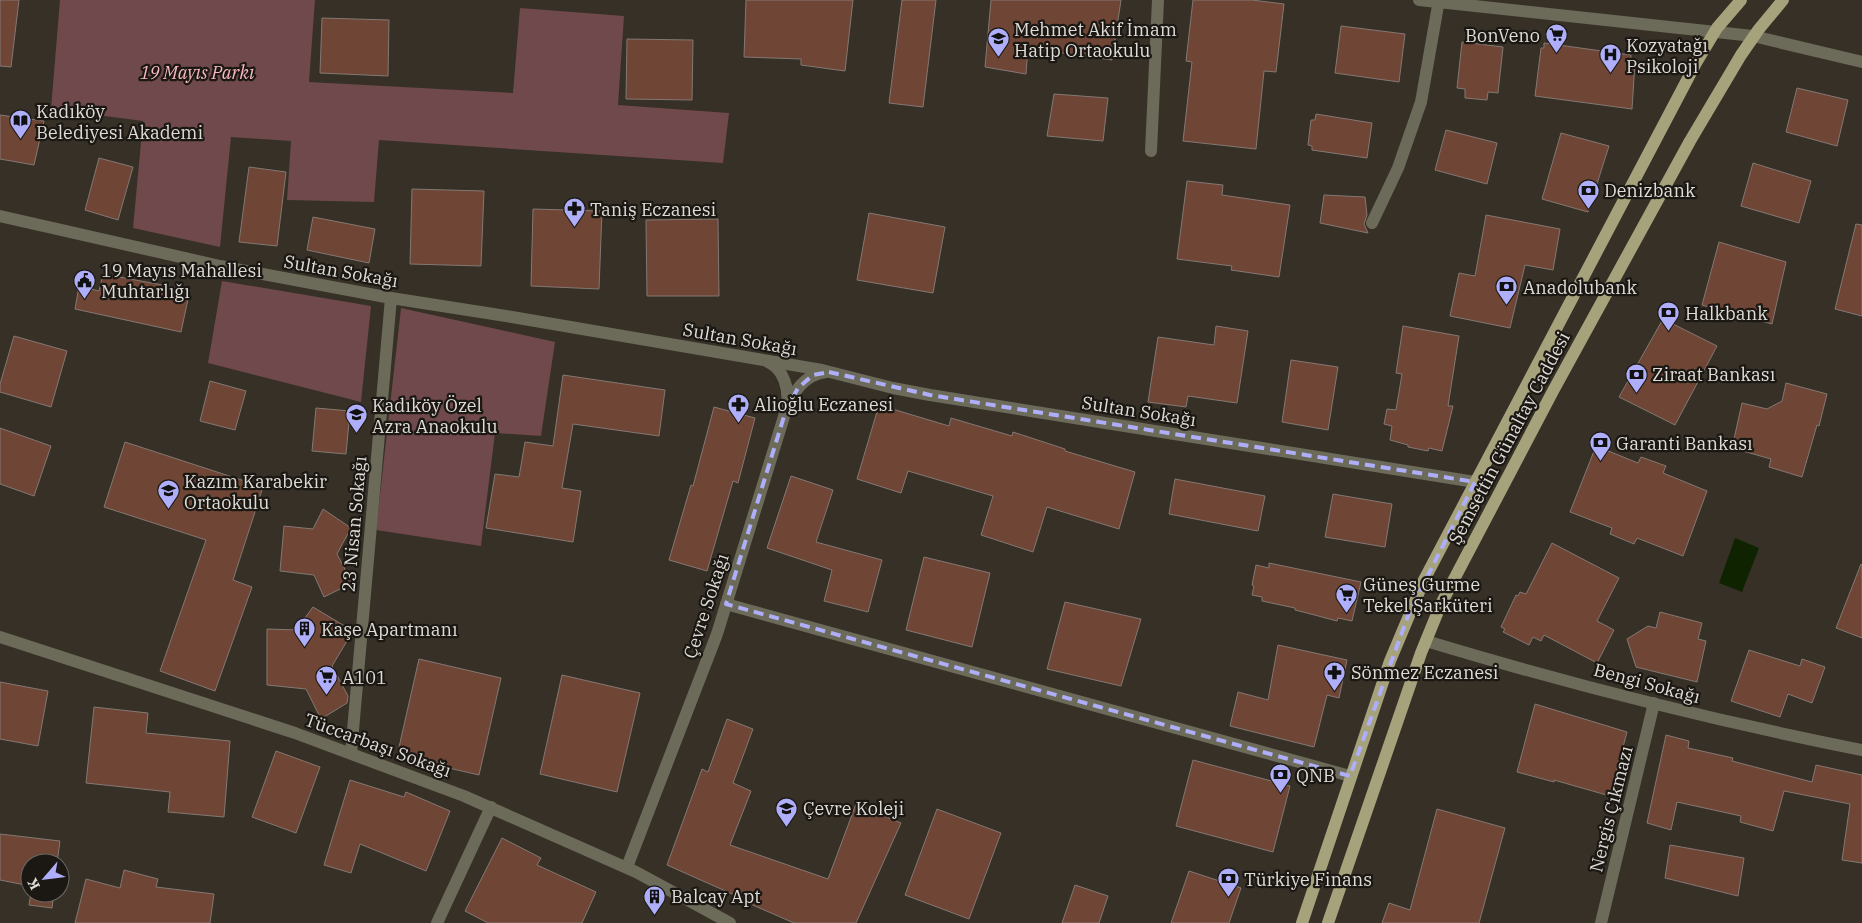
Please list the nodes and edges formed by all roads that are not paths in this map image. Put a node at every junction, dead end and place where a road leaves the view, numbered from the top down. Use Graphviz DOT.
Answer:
graph roads {
  1 [pos="1158,0"];
  2 [pos="1418,0"];
  3 [pos="1741,0"];
  4 [pos="1783,0"];
  5 [pos="1439,1"];
  6 [pos="1714,32"];
  7 [pos="1753,36"];
  8 [pos="1862,62"];
  9 [pos="1151,151"];
  10 [pos="1,217"];
  11 [pos="1372,223"];
  12 [pos="391,298"];
  13 [pos="768,362"];
  14 [pos="830,372"];
  15 [pos="786,410"];
  16 [pos="1475,482"];
  17 [pos="726,604"];
  18 [pos="0,637"];
  19 [pos="1426,641"];
  20 [pos="1654,703"];
  21 [pos="1862,750"];
  22 [pos="351,753"];
  23 [pos="1350,776"];
  24 [pos="491,807"];
  25 [pos="626,867"];
  26 [pos="437,923"];
  27 [pos="730,923"];
  28 [pos="1302,923"];
  29 [pos="1328,923"];
  30 [pos="1601,923"];
  1 -- 9 [label="street"];
  2 -- 5 [label="street"];
  3 -- 6 [label="main road, Şemsettin Günaltay Caddesi"];
  4 -- 7 [label="main road, Şemsettin Günaltay Caddesi"];
  5 -- 6 [label="street"];
  5 -- 11 [label="street"];
  6 -- 7 [label="street"];
  6 -- 16 [label="main road, Şemsettin Günaltay Caddesi"];
  7 -- 8 [label="street"];
  7 -- 19 [label="main road, Şemsettin Günaltay Caddesi"];
  10 -- 12 [label="street, Sultan Sokağı"];
  12 -- 13 [label="street, Sultan Sokağı"];
  12 -- 22 [label="street, 23 Nisan Sokağı"];
  13 -- 14 [label="street, Sultan Sokağı"];
  13 -- 15 [label="street"];
  14 -- 15 [label="street, Çevre Sokağı"];
  14 -- 16 [label="street, Sultan Sokağı"];
  15 -- 17 [label="street, Çevre Sokağı"];
  16 -- 23 [label="main road, Şemsettin Günaltay Caddesi"];
  17 -- 23 [label="street"];
  17 -- 25 [label="street, Çevre Sokağı"];
  18 -- 22 [label="street, Tüccarbaşı Sokağı"];
  19 -- 20 [label="street, Bengi Sokağı"];
  19 -- 29 [label="main road, Şemsettin Günaltay Caddesi"];
  20 -- 21 [label="street, Bengi Sokağı"];
  20 -- 30 [label="street, Nergis Çıkmazı"];
  22 -- 24 [label="street, Tüccarbaşı Sokağı"];
  23 -- 28 [label="main road, Şemsettin Günaltay Caddesi"];
  24 -- 25 [label="street, Tüccarbaşı Sokağı"];
  24 -- 26 [label="street"];
  25 -- 27 [label="street, Tüccarbaşı Sokağı"];
}
